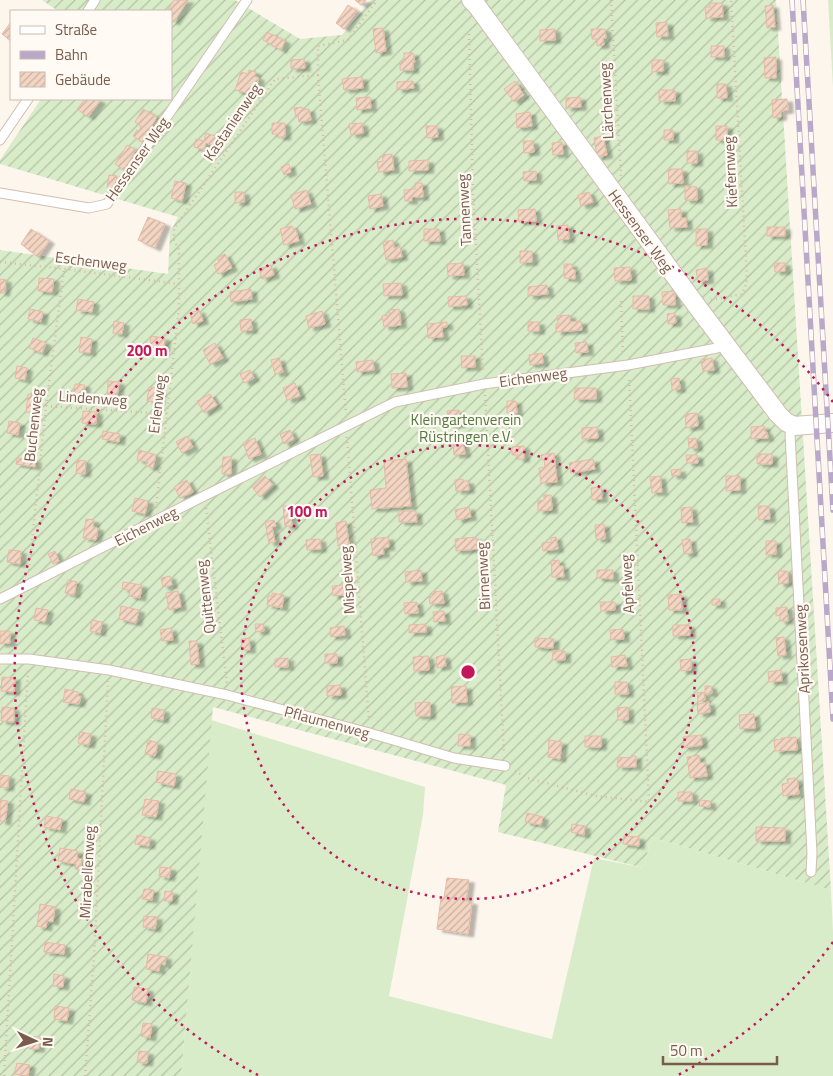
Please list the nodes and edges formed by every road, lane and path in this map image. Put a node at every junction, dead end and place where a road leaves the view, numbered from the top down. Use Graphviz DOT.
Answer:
graph roads {
  1 [pos="246,0"];
  2 [pos="377,0"];
  3 [pos="471,0"];
  4 [pos="611,0"];
  5 [pos="731,0"];
  6 [pos="469,34"];
  7 [pos="318,75"];
  8 [pos="27,100"];
  9 [pos="0,140"];
  10 [pos="0,193"];
  11 [pos="617,198"];
  12 [pos="174,229"];
  13 [pos="0,262"];
  14 [pos="64,268"];
  15 [pos="179,284"];
  16 [pos="621,301"];
  17 [pos="696,306"];
  18 [pos="724,343"];
  19 [pos="626,364"];
  20 [pos="484,384"];
  21 [pos="46,406"];
  22 [pos="167,414"];
  23 [pos="833,423"];
  24 [pos="794,426"];
  25 [pos="347,427"];
  26 [pos="204,496"];
  27 [pos="154,522"];
  28 [pos="30,584"];
  29 [pos="0,599"];
  30 [pos="0,659"];
  31 [pos="29,659"];
  32 [pos="109,670"];
  33 [pos="226,695"];
  34 [pos="366,732"];
  35 [pos="505,766"];
  36 [pos="811,872"];
  37 [pos="4,1076"];
  38 [pos="85,1076"];
  1 -- 10 [label="lane, Hessenser Weg"];
  2 -- 7 [label="path"];
  3 -- 11 [label="street, Hessenser Weg"];
  4 -- 11 [label="path, Lärchenweg"];
  5 -- 17 [label="path, Kiefernweg"];
  6 -- 20 [label="path, Tannenweg"];
  7 -- 12 [label="path, Kastanienweg"];
  7 -- 25 [label="path"];
  8 -- 9 [label="lane"];
  11 -- 17 [label="street, Hessenser Weg"];
  12 -- 15 [label="path, Erlenweg"];
  13 -- 14 [label="path, Eschenweg"];
  14 -- 15 [label="path, Eschenweg"];
  14 -- 21 [label="path, Buchenweg"];
  15 -- 22 [label="path, Erlenweg"];
  16 -- 19 [label="path, Apfelweg"];
  17 -- 18 [label="street, Hessenser Weg"];
  18 -- 19 [label="lane, Eichenweg"];
  18 -- 24 [label="street, Hessenser Weg"];
  19 -- 20 [label="lane, Eichenweg"];
  19 -- 35 [label="path, Apfelweg"];
  20 -- 25 [label="lane, Eichenweg"];
  20 -- 35 [label="path, Birnenweg"];
  21 -- 22 [label="path, Lindenweg"];
  21 -- 28 [label="path, Buchenweg"];
  22 -- 27 [label="path, Erlenweg"];
  23 -- 24 [label="street"];
  24 -- 36 [label="lane, Aprikosenweg"];
  25 -- 26 [label="lane, Eichenweg"];
  25 -- 34 [label="path, Mispelweg"];
  26 -- 27 [label="lane, Eichenweg"];
  26 -- 33 [label="path, Quittenweg"];
  27 -- 28 [label="lane, Eichenweg"];
  28 -- 29 [label="lane, Eichenweg"];
  30 -- 31 [label="lane, Pflaumenweg"];
  31 -- 32 [label="lane, Pflaumenweg"];
  31 -- 37 [label="path"];
  32 -- 33 [label="lane, Pflaumenweg"];
  32 -- 38 [label="path, Mirabellenweg"];
  33 -- 34 [label="lane, Pflaumenweg"];
  34 -- 35 [label="lane, Pflaumenweg"];
}
